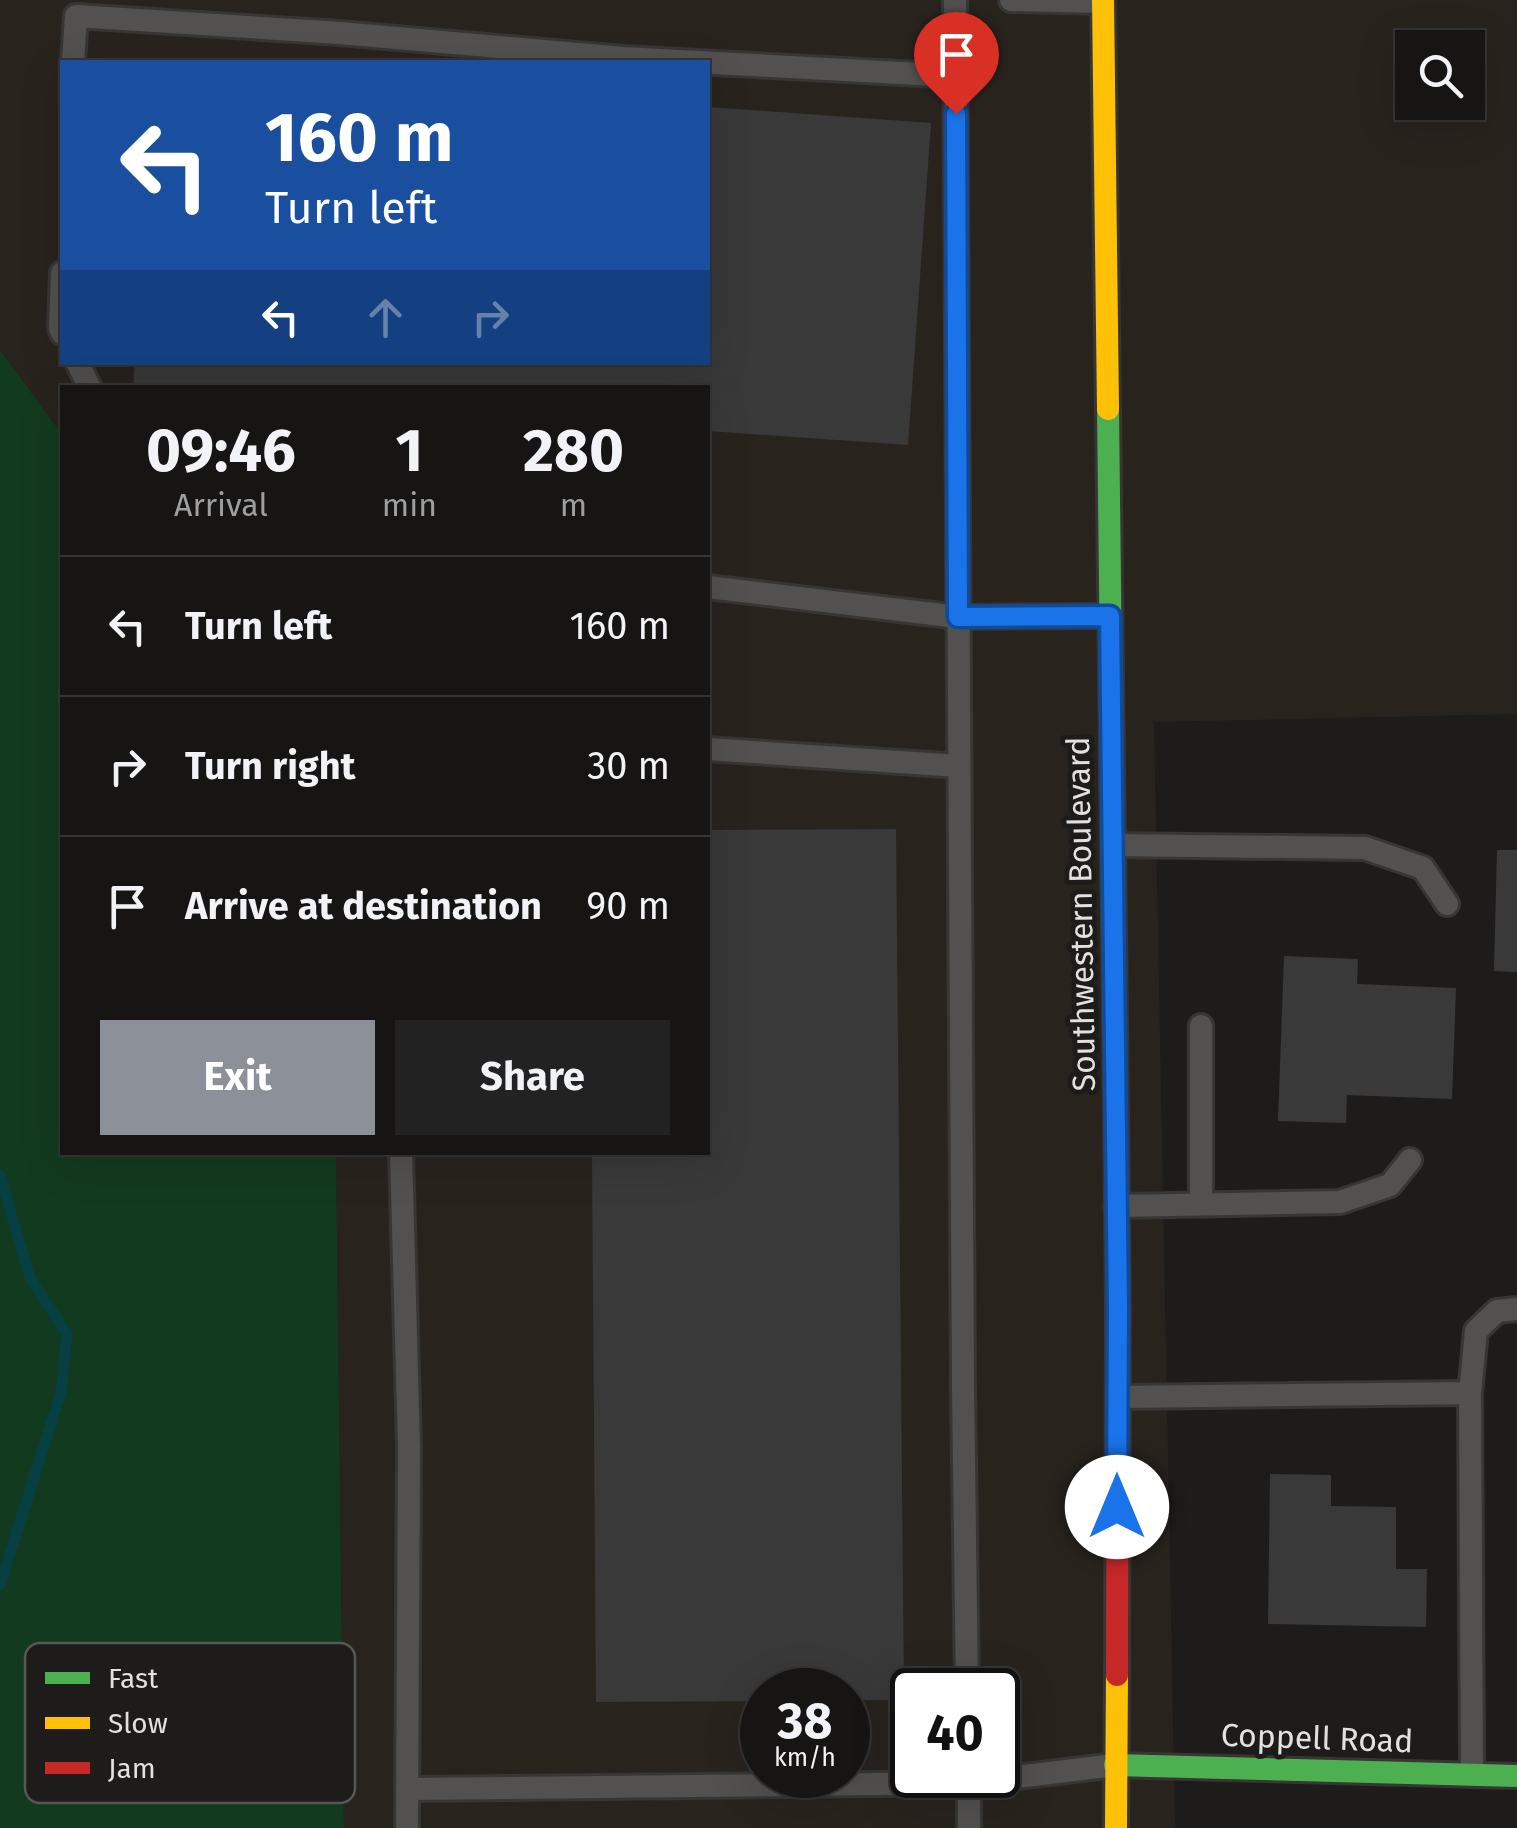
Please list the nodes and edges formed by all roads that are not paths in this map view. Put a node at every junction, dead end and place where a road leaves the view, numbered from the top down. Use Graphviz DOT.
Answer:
graph roads {
  1 [pos="955,0"];
  2 [pos="1011,0"];
  3 [pos="1103,1"];
  4 [pos="73,60"];
  5 [pos="660,60"];
  6 [pos="710,63"];
  7 [pos="956,76"];
  8 [pos="710,587"];
  9 [pos="1110,616"];
  10 [pos="958,617"];
  11 [pos="710,749"];
  12 [pos="959,766"];
  13 [pos="1112,844"];
  14 [pos="1447,904"];
  15 [pos="1201,1026"];
  16 [pos="401,1155"];
  17 [pos="1410,1160"];
  18 [pos="1202,1204"];
  19 [pos="1116,1206"];
  20 [pos="1517,1309"];
  21 [pos="1470,1393"];
  22 [pos="1118,1396"];
  23 [pos="967,1668"];
  24 [pos="1116,1765"];
  25 [pos="1020,1774"];
  26 [pos="1472,1775"];
  27 [pos="1517,1776"];
  28 [pos="890,1780"];
  29 [pos="408,1789"];
  30 [pos="969,1798"];
  31 [pos="407,1828"];
  32 [pos="970,1828"];
  33 [pos="1116,1828"];
  1 -- 7 [label="lane"];
  2 -- 3 [label="lane"];
  3 -- 9 [label="street, Southwestern Boulevard"];
  4 -- 5 [label="lane"];
  6 -- 7 [label="lane"];
  7 -- 10 [label="lane"];
  8 -- 10 [label="lane"];
  9 -- 10 [label="lane"];
  9 -- 13 [label="street, Southwestern Boulevard"];
  10 -- 12 [label="lane"];
  11 -- 12 [label="lane"];
  12 -- 23 [label="lane"];
  13 -- 14 [label="lane"];
  13 -- 19 [label="street, Southwestern Boulevard"];
  15 -- 18 [label="lane"];
  16 -- 29 [label="lane"];
  17 -- 18 [label="lane"];
  18 -- 19 [label="lane"];
  19 -- 22 [label="street, Southwestern Boulevard"];
  20 -- 21 [label="lane"];
  21 -- 22 [label="lane"];
  21 -- 26 [label="lane"];
  22 -- 24 [label="street, Southwestern Boulevard"];
  24 -- 25 [label="lane"];
  24 -- 26 [label="street, Coppell Road"];
  24 -- 33 [label="street, Southwestern Boulevard"];
  26 -- 27 [label="street, Coppell Road"];
  28 -- 29 [label="lane"];
  29 -- 31 [label="lane"];
  30 -- 32 [label="lane"];
}
